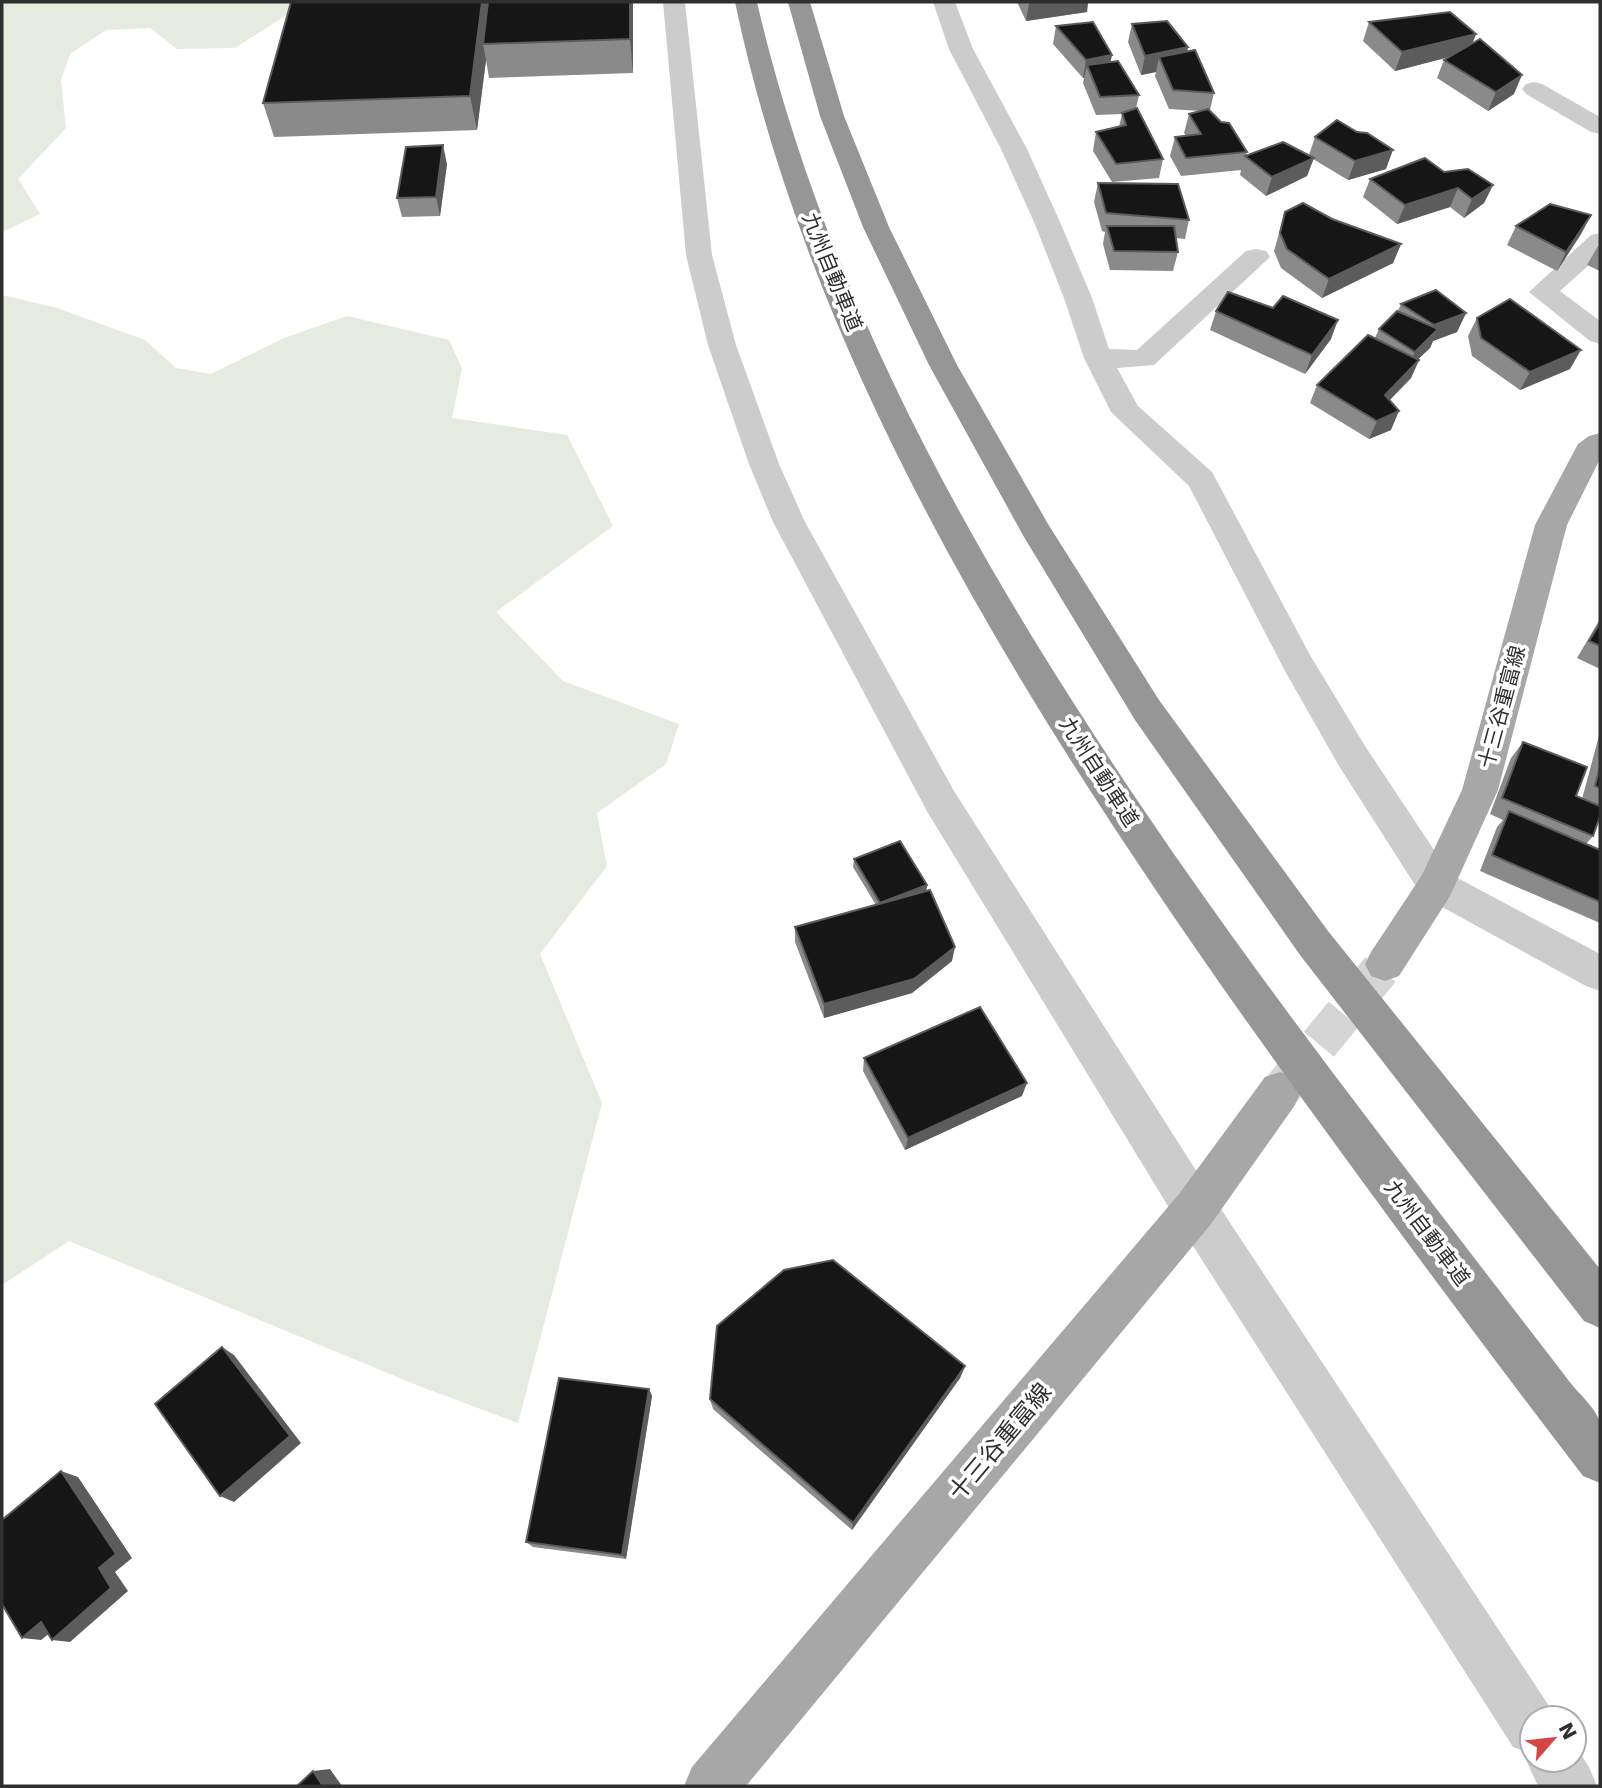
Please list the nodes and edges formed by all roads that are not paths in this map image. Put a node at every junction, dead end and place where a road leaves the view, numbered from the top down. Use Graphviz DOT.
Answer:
graph roads {
  1 [pos="674,2"];
  2 [pos="746,2"];
  3 [pos="799,2"];
  4 [pos="944,2"];
  5 [pos="1534,89"];
  6 [pos="1600,127"];
  7 [pos="1600,241"];
  8 [pos="1256,257"];
  9 [pos="1600,335"];
  10 [pos="1097,358"];
  11 [pos="1600,443"];
  12 [pos="1436,886"];
  13 [pos="1385,964"];
  14 [pos="1600,974"];
  15 [pos="1280,1091"];
  16 [pos="1195,1209"];
  17 [pos="1600,1305"];
  18 [pos="1600,1459"];
  19 [pos="1518,1706"];
  20 [pos="711,1786"];
  1 -- 16 [label="street"];
  2 -- 18 [label="highway, 九州自動車道"];
  3 -- 17 [label="highway"];
  4 -- 10 [label="street"];
  5 -- 6 [label="street"];
  7 -- 9 [label="street"];
  8 -- 10 [label="street"];
  10 -- 12 [label="street"];
  11 -- 12 [label="main road, 十三谷重富線"];
  12 -- 13 [label="main road, 十三谷重富線"];
  12 -- 14 [label="street"];
  15 -- 16 [label="main road, 十三谷重富線"];
  16 -- 19 [label="street"];
  16 -- 20 [label="main road, 十三谷重富線"];
}
